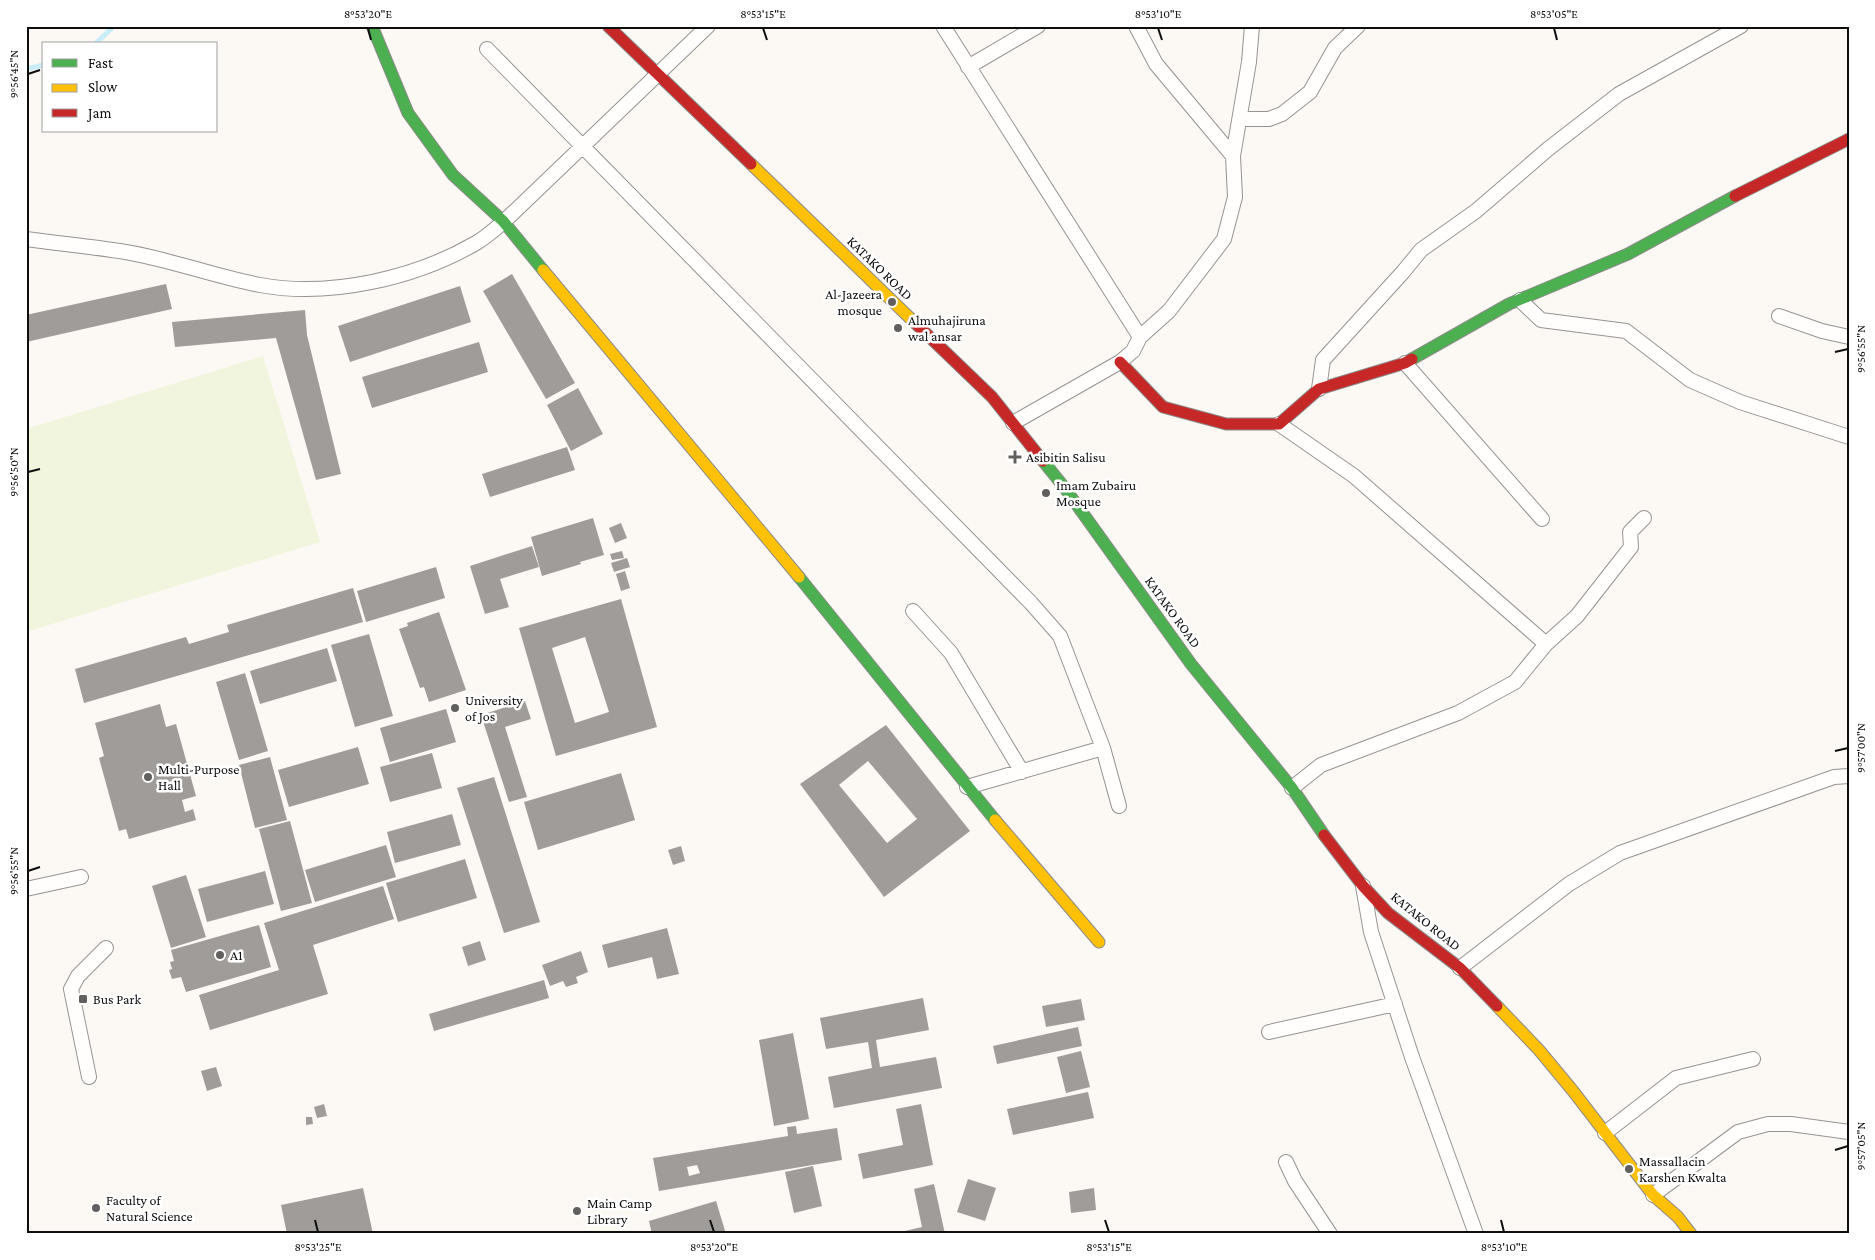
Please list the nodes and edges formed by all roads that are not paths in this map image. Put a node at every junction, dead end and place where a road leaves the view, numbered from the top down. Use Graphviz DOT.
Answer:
graph roads {
  1 [pos="372,26"];
  2 [pos="608,26"];
  3 [pos="708,26"];
  4 [pos="943,26"];
  5 [pos="1038,26"];
  6 [pos="1136,26"];
  7 [pos="1252,26"];
  8 [pos="1358,26"];
  9 [pos="1741,26"];
  10 [pos="488,49"];
  11 [pos="968,67"];
  12 [pos="658,73"];
  13 [pos="1240,119"];
  14 [pos="1849,138"];
  15 [pos="583,146"];
  16 [pos="1234,156"];
  17 [pos="503,221"];
  18 [pos="26,239"];
  19 [pos="1520,300"];
  20 [pos="1779,316"];
  21 [pos="1140,337"];
  22 [pos="1849,338"];
  23 [pos="1120,362"];
  24 [pos="1404,363"];
  25 [pos="1319,389"];
  26 [pos="1012,423"];
  27 [pos="1279,424"];
  28 [pos="1849,437"];
  29 [pos="1644,518"];
  30 [pos="1542,519"];
  31 [pos="913,611"];
  32 [pos="1546,644"];
  33 [pos="1103,748"];
  34 [pos="1022,772"];
  35 [pos="1849,776"];
  36 [pos="967,787"];
  37 [pos="1292,788"];
  38 [pos="1119,806"];
  39 [pos="81,876"];
  40 [pos="1363,886"];
  41 [pos="26,889"];
  42 [pos="1098,942"];
  43 [pos="106,948"];
  44 [pos="1460,968"];
  45 [pos="1395,1004"];
  46 [pos="1269,1032"];
  47 [pos="1754,1059"];
  48 [pos="89,1077"];
  49 [pos="1849,1132"];
  50 [pos="1605,1133"];
  51 [pos="1286,1162"];
  52 [pos="1653,1195"];
  53 [pos="1330,1234"];
  54 [pos="1476,1234"];
  55 [pos="1691,1234"];
  1 -- 17 [label="street"];
  2 -- 12 [label="street, KATAKO ROAD"];
  3 -- 12 [label="street"];
  4 -- 11 [label="street"];
  5 -- 11 [label="street"];
  6 -- 16 [label="street"];
  7 -- 13 [label="street"];
  8 -- 13 [label="street"];
  9 -- 25 [label="street"];
  10 -- 15 [label="street"];
  11 -- 21 [label="street"];
  12 -- 15 [label="street"];
  12 -- 26 [label="street, KATAKO ROAD"];
  13 -- 16 [label="street"];
  14 -- 19 [label="street"];
  15 -- 17 [label="street"];
  15 -- 33 [label="street"];
  16 -- 21 [label="street"];
  17 -- 18 [label="street"];
  17 -- 36 [label="street"];
  19 -- 24 [label="street"];
  19 -- 28 [label="street"];
  20 -- 22 [label="street"];
  21 -- 23 [label="street"];
  23 -- 26 [label="street"];
  23 -- 27 [label="street"];
  24 -- 25 [label="street"];
  24 -- 30 [label="street"];
  25 -- 27 [label="street"];
  26 -- 37 [label="street, KATAKO ROAD"];
  27 -- 32 [label="street"];
  29 -- 32 [label="street"];
  31 -- 34 [label="street"];
  32 -- 37 [label="street"];
  33 -- 34 [label="street"];
  33 -- 38 [label="street"];
  34 -- 36 [label="street"];
  35 -- 44 [label="street"];
  36 -- 42 [label="street"];
  37 -- 40 [label="street, KATAKO ROAD"];
  39 -- 41 [label="street"];
  40 -- 44 [label="street, KATAKO ROAD"];
  40 -- 45 [label="street"];
  43 -- 48 [label="street"];
  44 -- 50 [label="street, KATAKO ROAD"];
  45 -- 46 [label="street"];
  45 -- 54 [label="street"];
  47 -- 50 [label="street"];
  49 -- 52 [label="street"];
  50 -- 52 [label="street, KATAKO ROAD"];
  51 -- 53 [label="street"];
  52 -- 55 [label="street, KATAKO ROAD"];
}
